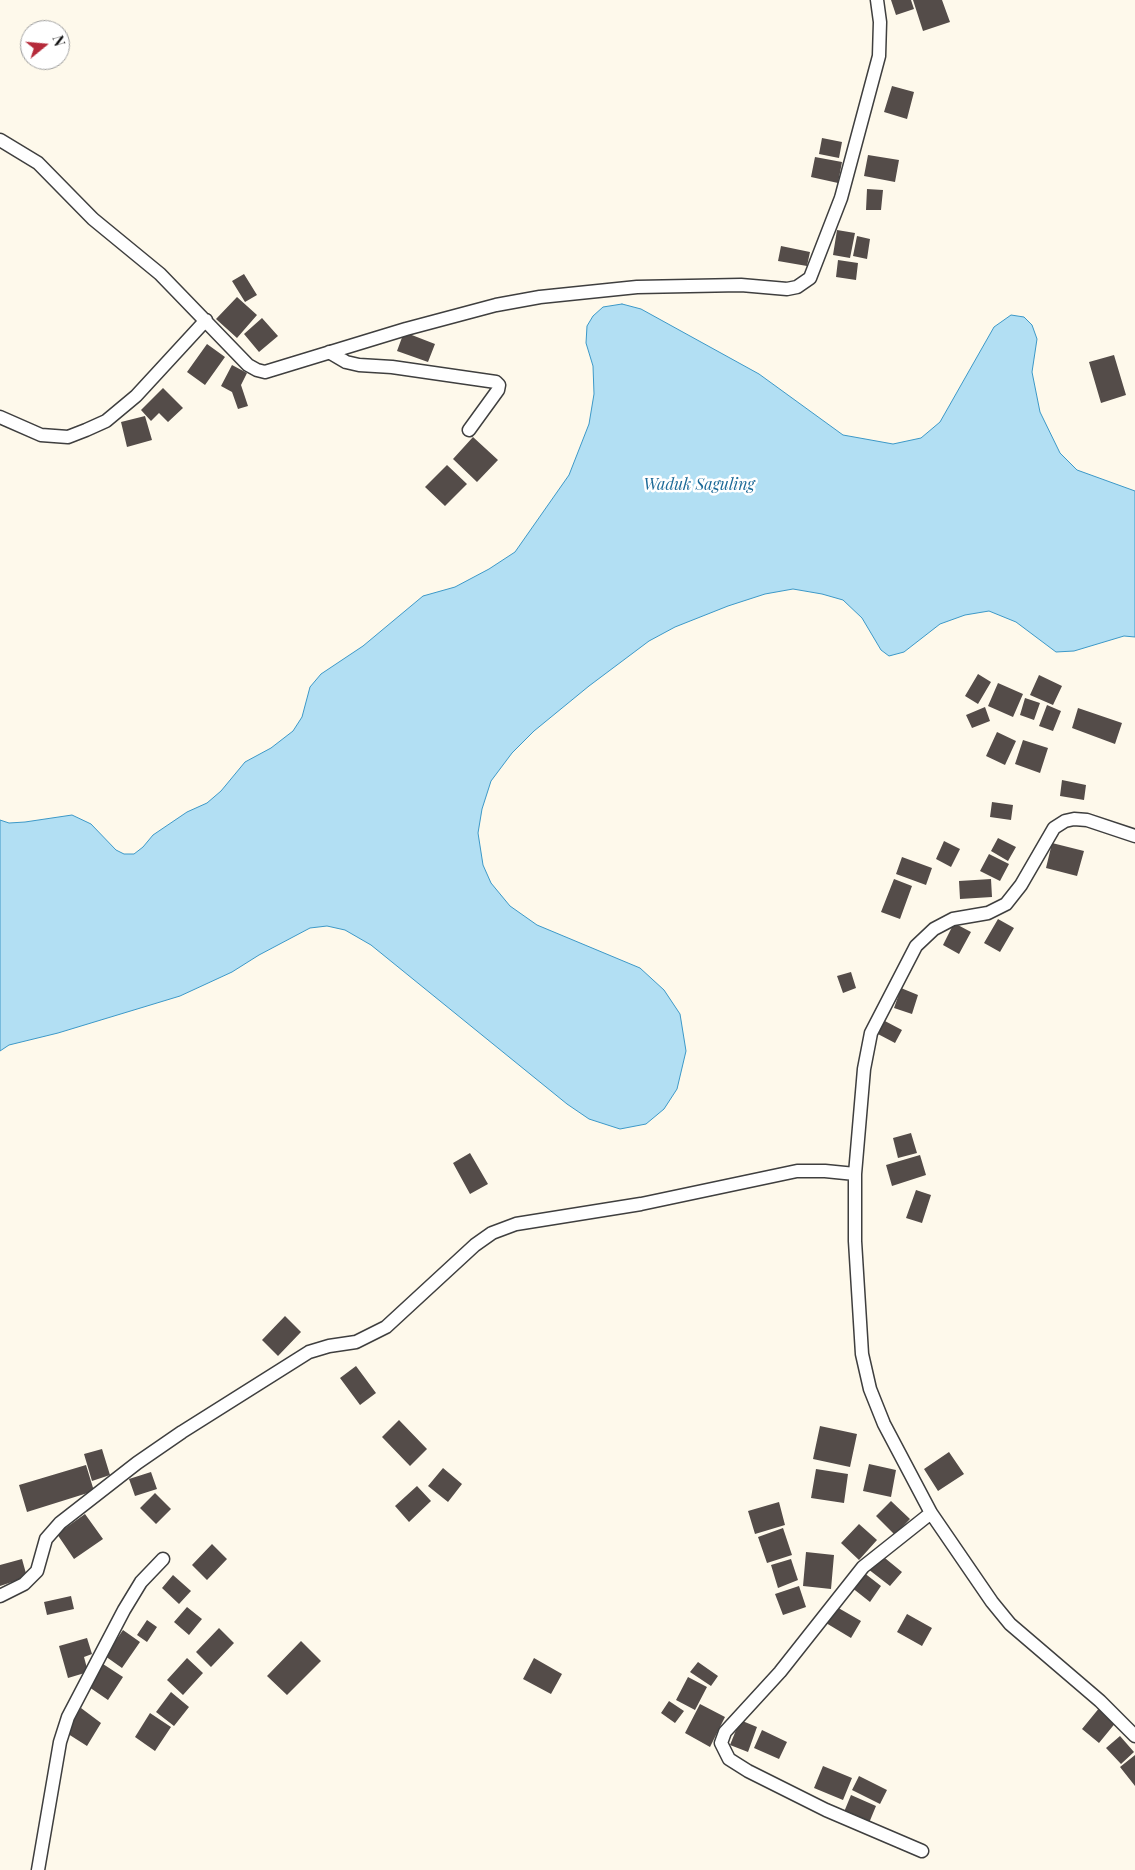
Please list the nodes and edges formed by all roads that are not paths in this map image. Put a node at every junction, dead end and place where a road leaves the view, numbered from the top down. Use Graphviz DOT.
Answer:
graph roads {
  1 [pos="877,0"];
  2 [pos="0,140"];
  3 [pos="206,320"];
  4 [pos="329,352"];
  5 [pos="0,417"];
  6 [pos="469,430"];
  7 [pos="1135,836"];
  8 [pos="855,1174"];
  9 [pos="931,1513"];
  10 [pos="163,1559"];
  11 [pos="0,1596"];
  12 [pos="1135,1736"];
  13 [pos="922,1851"];
  14 [pos="38,1870"];
  1 -- 4 [label="street"];
  2 -- 3 [label="street"];
  3 -- 4 [label="street"];
  3 -- 5 [label="street"];
  4 -- 6 [label="street"];
  7 -- 8 [label="street"];
  8 -- 9 [label="street"];
  8 -- 11 [label="street"];
  9 -- 12 [label="street"];
  9 -- 13 [label="street"];
  10 -- 14 [label="street"];
}
